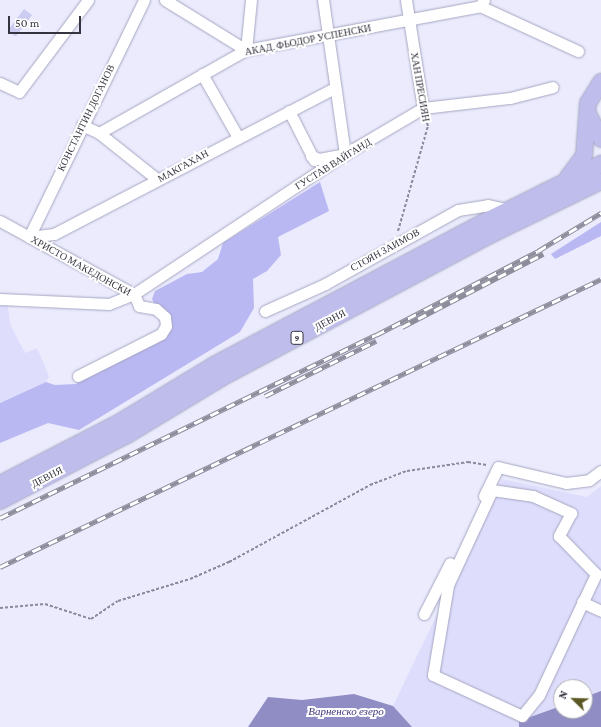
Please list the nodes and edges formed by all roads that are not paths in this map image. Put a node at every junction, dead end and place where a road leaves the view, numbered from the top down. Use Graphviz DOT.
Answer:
graph roads {
  1 [pos="88,0"];
  2 [pos="144,0"];
  3 [pos="166,0"];
  4 [pos="251,0"];
  5 [pos="323,0"];
  6 [pos="406,0"];
  7 [pos="482,3"];
  8 [pos="408,19"];
  9 [pos="329,37"];
  10 [pos="246,50"];
  11 [pos="578,51"];
  12 [pos="202,74"];
  13 [pos="601,82"];
  14 [pos="0,83"];
  15 [pos="553,87"];
  16 [pos="335,88"];
  17 [pos="423,108"];
  18 [pos="289,111"];
  19 [pos="82,125"];
  20 [pos="99,133"];
  21 [pos="597,135"];
  22 [pos="238,137"];
  23 [pos="345,154"];
  24 [pos="311,156"];
  25 [pos="601,160"];
  26 [pos="601,164"];
  27 [pos="321,170"];
  28 [pos="158,180"];
  29 [pos="600,181"];
  30 [pos="561,184"];
  31 [pos="509,210"];
  32 [pos="0,221"];
  33 [pos="29,237"];
  34 [pos="134,294"];
  35 [pos="0,299"];
  36 [pos="265,311"];
  37 [pos="78,376"];
  38 [pos="601,471"];
  39 [pos="0,484"];
  40 [pos="0,501"];
  41 [pos="582,602"];
  42 [pos="601,611"];
  43 [pos="424,614"];
  1 -- 14 [label="street"];
  2 -- 19 [label="street, КОНСТАНТИН ДОГАНОВ"];
  3 -- 10 [label="street"];
  4 -- 10 [label="street"];
  5 -- 9 [label="street"];
  6 -- 8 [label="street, ХАН ПРЕСИЯН"];
  7 -- 8 [label="street, АКАД. ФЬОДОР УСПЕНСКИ"];
  7 -- 11 [label="street"];
  8 -- 9 [label="street, АКАД. ФЬОДОР УСПЕНСКИ"];
  8 -- 17 [label="street, ХАН ПРЕСИЯН"];
  9 -- 10 [label="street, АКАД. ФЬОДОР УСПЕНСКИ"];
  9 -- 16 [label="street"];
  10 -- 12 [label="street, АКАД. ФЬОДОР УСПЕНСКИ"];
  12 -- 20 [label="street, АКАД. ФЬОДОР УСПЕНСКИ"];
  12 -- 22 [label="street"];
  13 -- 21 [label="highway"];
  15 -- 17 [label="street, ГУСТАВ ВАЙГАНД"];
  16 -- 18 [label="street, МАКГАХАН"];
  16 -- 23 [label="street"];
  17 -- 23 [label="street, ГУСТАВ ВАЙГАНД"];
  18 -- 22 [label="street, МАКГАХАН"];
  18 -- 24 [label="street"];
  19 -- 20 [label="street"];
  19 -- 33 [label="street, КОНСТАНТИН ДОГАНОВ"];
  20 -- 28 [label="street"];
  21 -- 25 [label="highway"];
  21 -- 30 [label="highway"];
  22 -- 28 [label="street, МАКГАХАН"];
  23 -- 24 [label="street"];
  23 -- 27 [label="street, ГУСТАВ ВАЙГАНД"];
  24 -- 27 [label="street"];
  26 -- 30 [label="highway, ДЕВНЯ / 9"];
  27 -- 34 [label="street, ГУСТАВ ВАЙГАНД"];
  28 -- 33 [label="street, МАКГАХАН"];
  29 -- 40 [label="highway, ДЕВНЯ / 9"];
  30 -- 31 [label="highway, ДЕВНЯ / 9"];
  31 -- 36 [label="street, СТОЯН ЗАИМОВ"];
  31 -- 39 [label="highway, ДЕВНЯ / 9"];
  32 -- 33 [label="street, ХРИСТО МАКЕДОНСКИ"];
  33 -- 34 [label="street, ХРИСТО МАКЕДОНСКИ"];
  34 -- 35 [label="street, ГУСТАВ ВАЙГАНД"];
  34 -- 37 [label="street, ХРИСТО МАКЕДОНСКИ"];
  38 -- 43 [label="street"];
  41 -- 41 [label="street"];
  41 -- 42 [label="street"];
}
